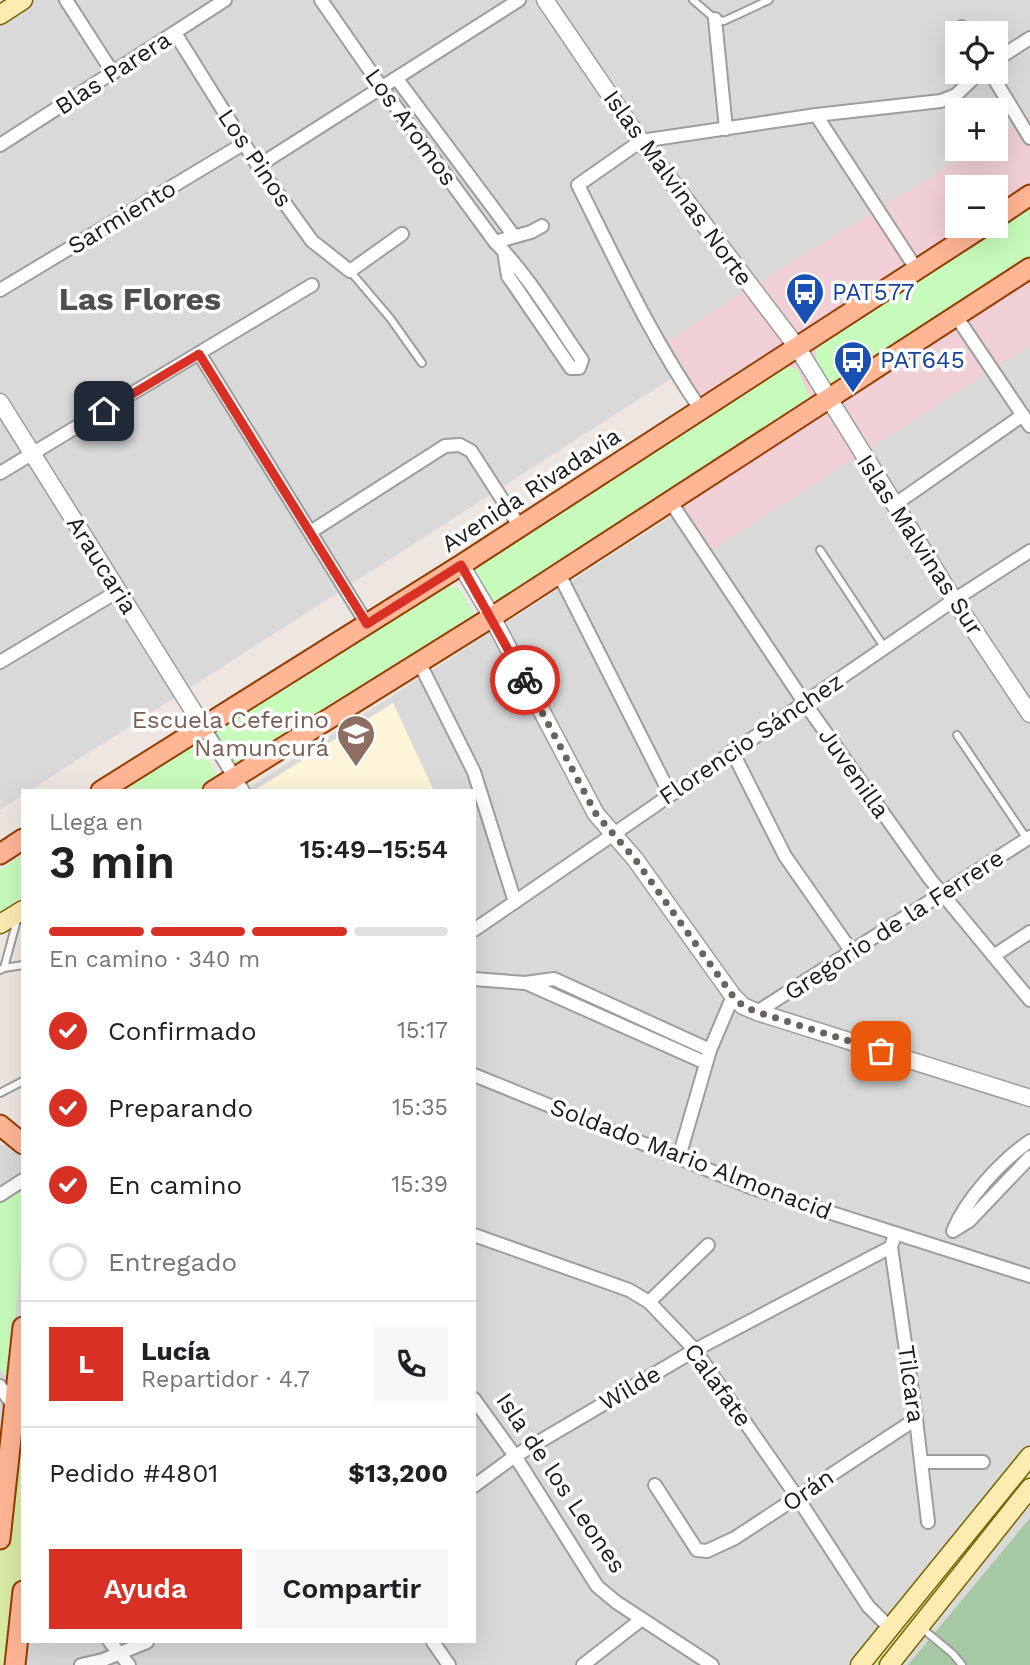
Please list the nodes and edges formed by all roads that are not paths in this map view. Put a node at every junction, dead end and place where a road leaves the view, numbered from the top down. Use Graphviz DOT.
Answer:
graph roads {
  1 [pos="23,0"];
  2 [pos="66,0"];
  3 [pos="225,0"];
  4 [pos="321,0"];
  5 [pos="519,0"];
  6 [pos="545,0"];
  7 [pos="693,0"];
  8 [pos="769,0"];
  9 [pos="0,15"];
  10 [pos="715,19"];
  11 [pos="175,33"];
  12 [pos="1030,38"];
  13 [pos="1008,52"];
  14 [pos="113,73"];
  15 [pos="397,79"];
  16 [pos="967,84"];
  17 [pos="997,84"];
  18 [pos="382,88"];
  19 [pos="816,115"];
  20 [pos="726,129"];
  21 [pos="1030,138"];
  22 [pos="641,141"];
  23 [pos="243,144"];
  24 [pos="0,145"];
  25 [pos="258,166"];
  26 [pos="1030,195"];
  27 [pos="1008,210"];
  28 [pos="542,226"];
  29 [pos="402,234"];
  30 [pos="514,236"];
  31 [pos="966,238"];
  32 [pos="495,242"];
  33 [pos="504,251"];
  34 [pos="1030,268"];
  35 [pos="917,270"];
  36 [pos="350,271"];
  37 [pos="312,285"];
  38 [pos="0,290"];
  39 [pos="956,316"];
  40 [pos="797,347"];
  41 [pos="199,354"];
  42 [pos="422,363"];
  43 [pos="813,375"];
  44 [pos="828,400"];
  45 [pos="0,402"];
  46 [pos="701,410"];
  47 [pos="1026,420"];
  48 [pos="33,454"];
  49 [pos="0,473"];
  50 [pos="670,501"];
  51 [pos="894,505"];
  52 [pos="520,527"];
  53 [pos="312,531"];
  54 [pos="820,550"];
  55 [pos="1030,551"];
  56 [pos="461,565"];
  57 [pos="559,574"];
  58 [pos="118,591"];
  59 [pos="954,600"];
  60 [pos="492,617"];
  61 [pos="367,624"];
  62 [pos="884,647"];
  63 [pos="0,662"];
  64 [pos="419,662"];
  65 [pos="804,702"];
  66 [pos="1030,714"];
  67 [pos="204,728"];
  68 [pos="957,734"];
  69 [pos="732,751"];
  70 [pos="239,784"];
  71 [pos="104,789"];
  72 [pos="220,789"];
  73 [pos="670,794"];
  74 [pos="613,834"];
  75 [pos="1028,838"];
  76 [pos="21,840"];
  77 [pos="0,855"];
  78 [pos="943,893"];
  79 [pos="515,902"];
  80 [pos="21,911"];
  81 [pos="0,924"];
  82 [pos="476,929"];
  83 [pos="1030,932"];
  84 [pos="852,952"];
  85 [pos="995,955"];
  86 [pos="21,965"];
  87 [pos="2,969"];
  88 [pos="476,979"];
  89 [pos="733,996"];
  90 [pos="1030,1000"];
  91 [pos="757,1012"];
  92 [pos="708,1056"];
  93 [pos="476,1076"];
  94 [pos="21,1082"];
  95 [pos="0,1093"];
  96 [pos="1030,1098"];
  97 [pos="0,1125"];
  98 [pos="1030,1141"];
  99 [pos="21,1142"];
  100 [pos="679,1157"];
  101 [pos="1030,1157"];
  102 [pos="0,1182"];
  103 [pos="20,1182"];
  104 [pos="0,1195"];
  105 [pos="953,1231"];
  106 [pos="476,1236"];
  107 [pos="893,1240"];
  108 [pos="708,1245"];
  109 [pos="938,1248"];
  110 [pos="1030,1276"];
  111 [pos="649,1302"];
  112 [pos="21,1348"];
  113 [pos="695,1350"];
  114 [pos="0,1386"];
  115 [pos="476,1402"];
  116 [pos="15,1409"];
  117 [pos="916,1419"];
  118 [pos="515,1456"];
  119 [pos="1030,1456"];
  120 [pos="922,1462"];
  121 [pos="984,1462"];
  122 [pos="4,1465"];
  123 [pos="476,1485"];
  124 [pos="655,1485"];
  125 [pos="1030,1488"];
  126 [pos="797,1497"];
  127 [pos="928,1522"];
  128 [pos="0,1539"];
  129 [pos="21,1610"];
  130 [pos="642,1619"];
  131 [pos="919,1626"];
  132 [pos="889,1627"];
  133 [pos="111,1643"];
  134 [pos="144,1643"];
  135 [pos="434,1643"];
  136 [pos="119,1653"];
  137 [pos="15,1665"];
  138 [pos="81,1665"];
  139 [pos="129,1665"];
  140 [pos="449,1665"];
  141 [pos="583,1665"];
  142 [pos="712,1665"];
  143 [pos="860,1665"];
  144 [pos="888,1665"];
  145 [pos="962,1665"];
  1 -- 9 [label="main road"];
  2 -- 14 [label="street"];
  3 -- 11 [label="street, Blas Parera"];
  4 -- 18 [label="street, Los Aromos"];
  5 -- 15 [label="street"];
  6 -- 22 [label="street, Islas Malvinas Norte"];
  7 -- 10 [label="lane"];
  8 -- 10 [label="lane"];
  10 -- 20 [label="street"];
  11 -- 14 [label="street, Blas Parera"];
  11 -- 23 [label="street, Los Pinos"];
  12 -- 13 [label="street"];
  14 -- 24 [label="street, Blas Parera"];
  15 -- 18 [label="street"];
  15 -- 30 [label="street, Los Aromos"];
  16 -- 19 [label="street"];
  17 -- 21 [label="street"];
  18 -- 25 [label="street"];
  18 -- 32 [label="street, Los Aromos"];
  19 -- 20 [label="street"];
  19 -- 35 [label="street"];
  20 -- 22 [label="street"];
  22 -- 40 [label="street, Islas Malvinas Norte"];
  22 -- 46 [label="street"];
  23 -- 25 [label="street, Los Pinos"];
  23 -- 38 [label="street, Sarmiento"];
  25 -- 36 [label="street, Los Pinos"];
  26 -- 27 [label="main road"];
  28 -- 30 [label="street"];
  29 -- 36 [label="street"];
  30 -- 32 [label="street"];
  31 -- 35 [label="main road, Avenida Rivadavia"];
  32 -- 33 [label="street, Los Aromos"];
  33 -- 33 [label="street, Los Aromos"];
  34 -- 39 [label="main road"];
  35 -- 40 [label="main road, Avenida Rivadavia"];
  36 -- 42 [label="lane"];
  37 -- 41 [label="street"];
  39 -- 44 [label="main road"];
  39 -- 47 [label="street"];
  40 -- 43 [label="street, Islas Malvinas Norte"];
  40 -- 46 [label="main road, Avenida Rivadavia"];
  41 -- 48 [label="street"];
  41 -- 53 [label="street"];
  43 -- 44 [label="street, Islas Malvinas Sur"];
  44 -- 50 [label="main road"];
  44 -- 51 [label="street, Islas Malvinas Sur"];
  45 -- 48 [label="street, Araucaria"];
  46 -- 52 [label="main road, Avenida Rivadavia"];
  47 -- 51 [label="street"];
  48 -- 49 [label="street"];
  48 -- 58 [label="street, Araucaria"];
  50 -- 57 [label="main road"];
  50 -- 65 [label="street, Juvenilla"];
  51 -- 59 [label="street, Islas Malvinas Sur"];
  52 -- 53 [label="street"];
  52 -- 56 [label="main road, Avenida Rivadavia"];
  53 -- 61 [label="street"];
  54 -- 62 [label="lane"];
  55 -- 59 [label="street, Florencio Sánchez"];
  56 -- 60 [label="street"];
  56 -- 61 [label="main road, Avenida Rivadavia"];
  57 -- 60 [label="main road"];
  57 -- 73 [label="street"];
  58 -- 63 [label="street"];
  58 -- 67 [label="street, Araucaria"];
  59 -- 62 [label="street, Florencio Sánchez"];
  59 -- 66 [label="street, Islas Malvinas Sur"];
  60 -- 64 [label="main road"];
  60 -- 74 [label="street"];
  61 -- 67 [label="main road, Avenida Rivadavia"];
  62 -- 65 [label="street, Florencio Sánchez"];
  64 -- 70 [label="main road"];
  64 -- 79 [label="street"];
  65 -- 69 [label="street, Florencio Sánchez"];
  65 -- 78 [label="street, Juvenilla"];
  67 -- 70 [label="street"];
  67 -- 71 [label="main road, Avenida Rivadavia"];
  68 -- 75 [label="lane"];
  69 -- 73 [label="street, Florencio Sánchez"];
  69 -- 84 [label="street"];
  70 -- 72 [label="main road"];
  73 -- 74 [label="street, Florencio Sánchez"];
  74 -- 79 [label="street, Florencio Sánchez"];
  74 -- 89 [label="street"];
  75 -- 78 [label="street, Gregorio de la Ferrere"];
  76 -- 77 [label="main road"];
  78 -- 84 [label="street, Gregorio de la Ferrere"];
  78 -- 85 [label="street, Juvenilla"];
  79 -- 82 [label="street, Florencio Sánchez"];
  80 -- 81 [label="main road"];
  80 -- 87 [label="lane"];
  83 -- 85 [label="street"];
  84 -- 91 [label="street, Gregorio de la Ferrere"];
  85 -- 90 [label="street, Juvenilla"];
  86 -- 87 [label="lane"];
  88 -- 92 [label="street"];
  89 -- 91 [label="street"];
  89 -- 92 [label="street"];
  91 -- 96 [label="street"];
  92 -- 100 [label="street"];
  93 -- 100 [label="street, Soldado Mario Almonacid"];
  94 -- 95 [label="lane"];
  97 -- 99 [label="main road"];
  98 -- 105 [label="street"];
  100 -- 107 [label="street, Soldado Mario Almonacid"];
  101 -- 105 [label="street"];
  102 -- 103 [label="street"];
  103 -- 104 [label="street"];
  105 -- 109 [label="street"];
  106 -- 111 [label="street, Calafate"];
  107 -- 109 [label="street, Soldado Mario Almonacid"];
  107 -- 113 [label="street, Wilde"];
  107 -- 117 [label="street, Tilcara"];
  108 -- 111 [label="street"];
  109 -- 110 [label="street, Soldado Mario Almonacid"];
  111 -- 113 [label="street, Calafate"];
  112 -- 116 [label="main road"];
  113 -- 118 [label="street, Wilde"];
  113 -- 126 [label="street, Calafate"];
  114 -- 116 [label="street"];
  115 -- 118 [label="street, Isla de los Leones"];
  116 -- 122 [label="main road"];
  117 -- 120 [label="street, Tilcara"];
  117 -- 126 [label="street, Orán"];
  118 -- 123 [label="street, Wilde"];
  118 -- 130 [label="street, Isla de los Leones"];
  119 -- 132 [label="main road"];
  120 -- 121 [label="street"];
  120 -- 127 [label="street, Tilcara"];
  122 -- 128 [label="main road"];
  124 -- 126 [label="street, Orán"];
  125 -- 131 [label="main road"];
  126 -- 132 [label="street, Calafate"];
  129 -- 137 [label="main road"];
  130 -- 141 [label="street"];
  130 -- 142 [label="street, Isla de los Leones"];
  131 -- 144 [label="main road"];
  131 -- 145 [label="lane"];
  132 -- 143 [label="main road"];
  133 -- 136 [label="street"];
  134 -- 136 [label="street"];
  135 -- 140 [label="street"];
  136 -- 138 [label="street"];
  136 -- 139 [label="street"];
}
